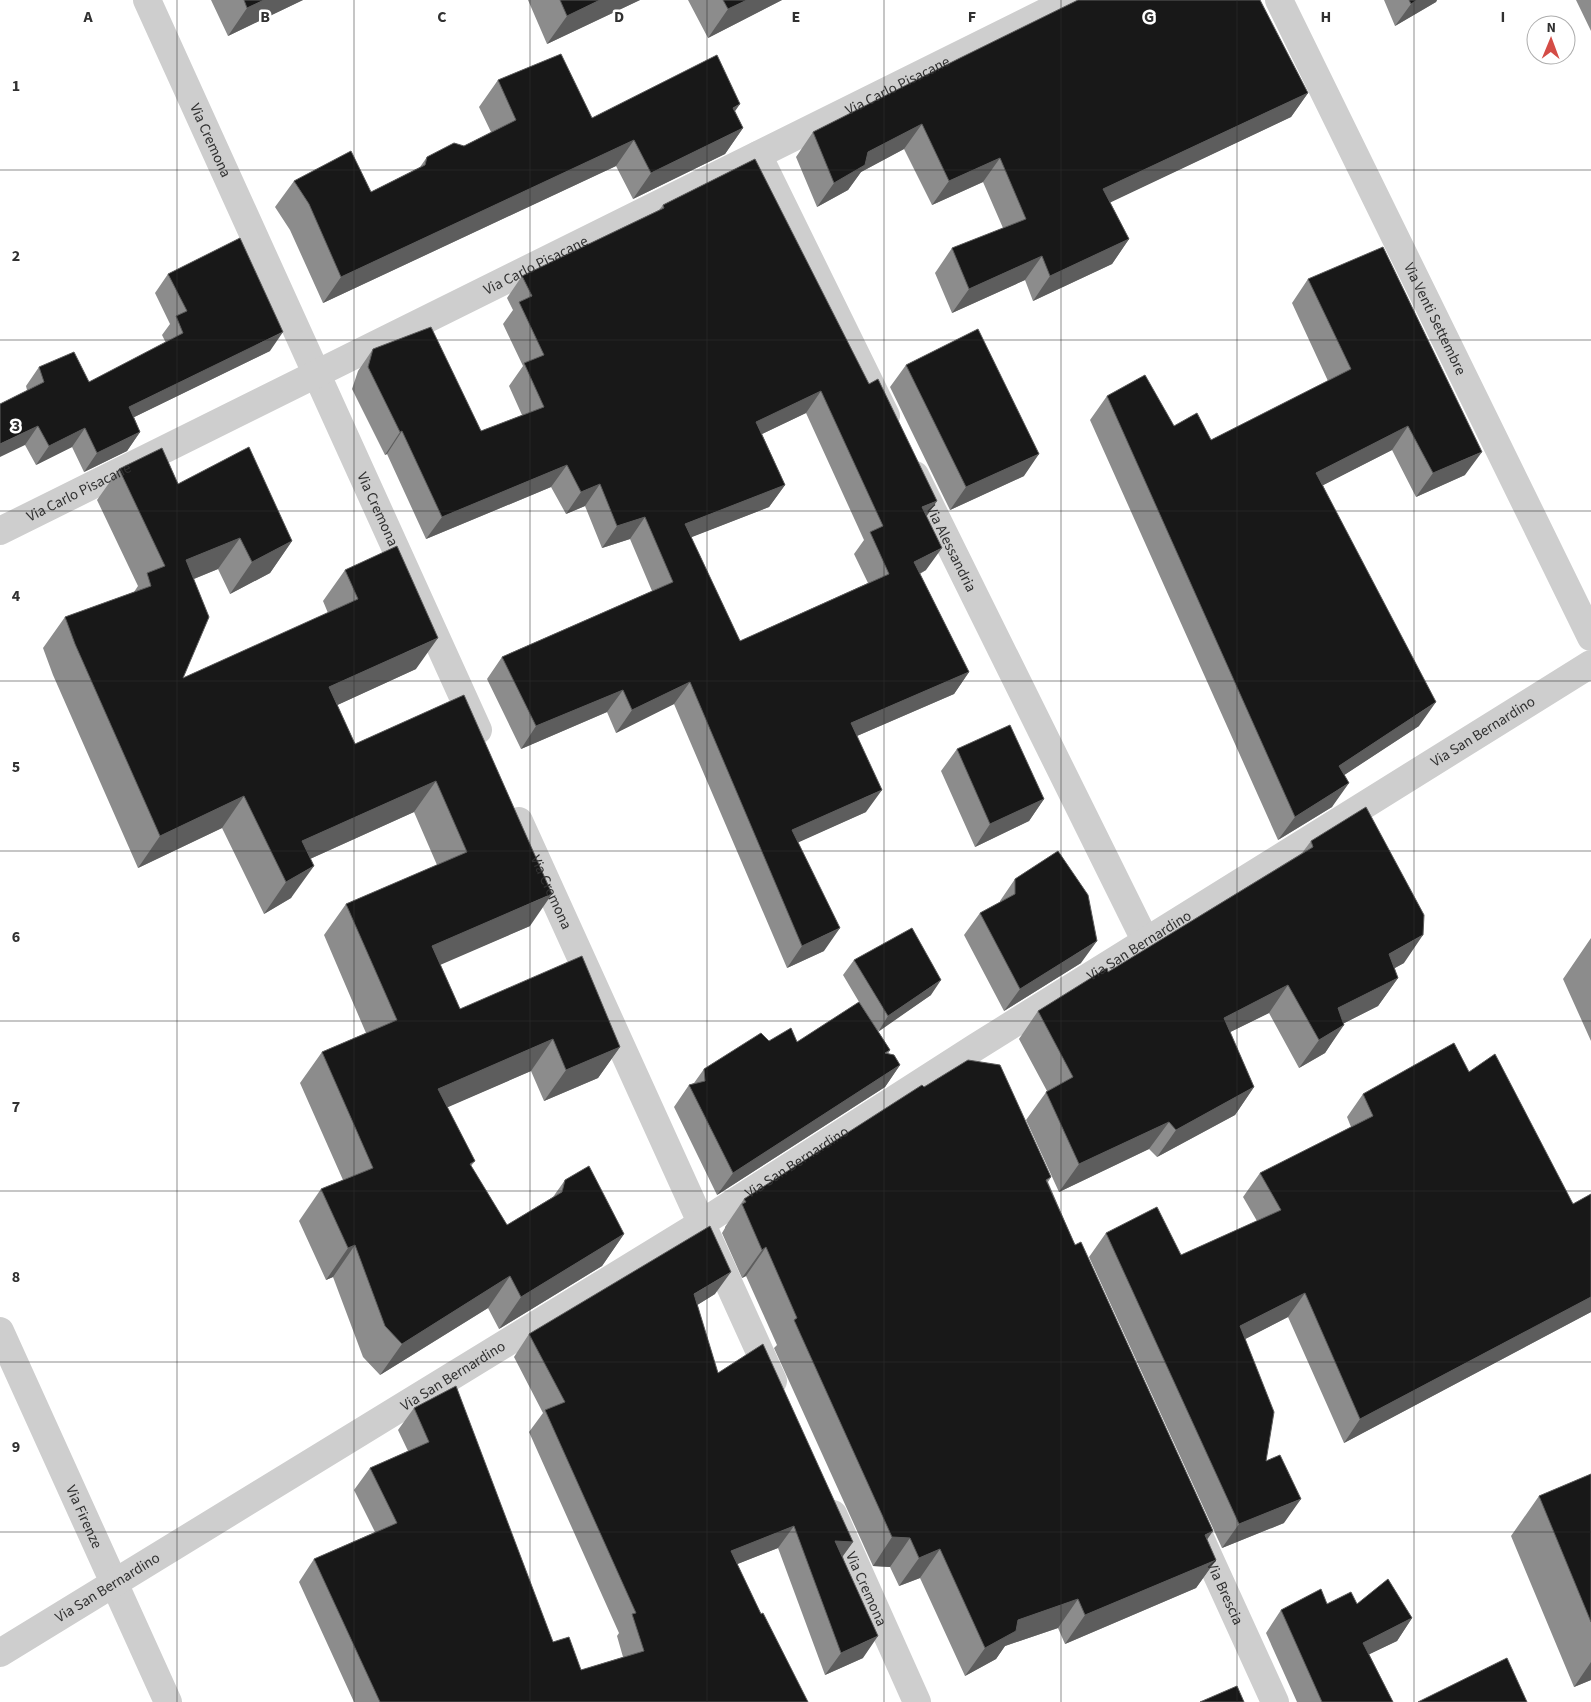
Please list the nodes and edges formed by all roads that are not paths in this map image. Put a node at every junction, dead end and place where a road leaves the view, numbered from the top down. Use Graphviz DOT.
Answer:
graph roads {
  1 [pos="147,0"];
  2 [pos="1070,0"];
  3 [pos="1279,0"];
  4 [pos="758,155"];
  5 [pos="316,373"];
  6 [pos="0,531"];
  7 [pos="1591,637"];
  8 [pos="1591,664"];
  9 [pos="489,754"];
  10 [pos="510,800"];
  11 [pos="1146,942"];
  12 [pos="976,1047"];
  13 [pos="988,1074"];
  14 [pos="702,1223"];
  15 [pos="0,1331"];
  16 [pos="783,1403"];
  17 [pos="824,1494"];
  18 [pos="1188,1511"];
  19 [pos="114,1584"];
  20 [pos="0,1653"];
  21 [pos="168,1702"];
  22 [pos="917,1702"];
  23 [pos="1275,1702"];
  1 -- 5 [label="street, Via Cremona"];
  2 -- 4 [label="street, Via Carlo Pisacane"];
  3 -- 7 [label="street, Via Venti Settembre"];
  4 -- 5 [label="street, Via Carlo Pisacane"];
  4 -- 11 [label="street, Via Alessandria"];
  5 -- 6 [label="street, Via Carlo Pisacane"];
  5 -- 9 [label="street, Via Cremona"];
  8 -- 11 [label="street, Via San Bernardino"];
  10 -- 14 [label="street, Via Cremona"];
  11 -- 12 [label="street, Via San Bernardino"];
  12 -- 13 [label="street"];
  12 -- 14 [label="street, Via San Bernardino"];
  14 -- 16 [label="street, Via Cremona"];
  14 -- 19 [label="street, Via San Bernardino"];
  15 -- 19 [label="street, Via Firenze"];
  17 -- 22 [label="street, Via Cremona"];
  18 -- 23 [label="street, Via Brescia"];
  19 -- 20 [label="street, Via San Bernardino"];
  19 -- 21 [label="street, Via Firenze"];
}
